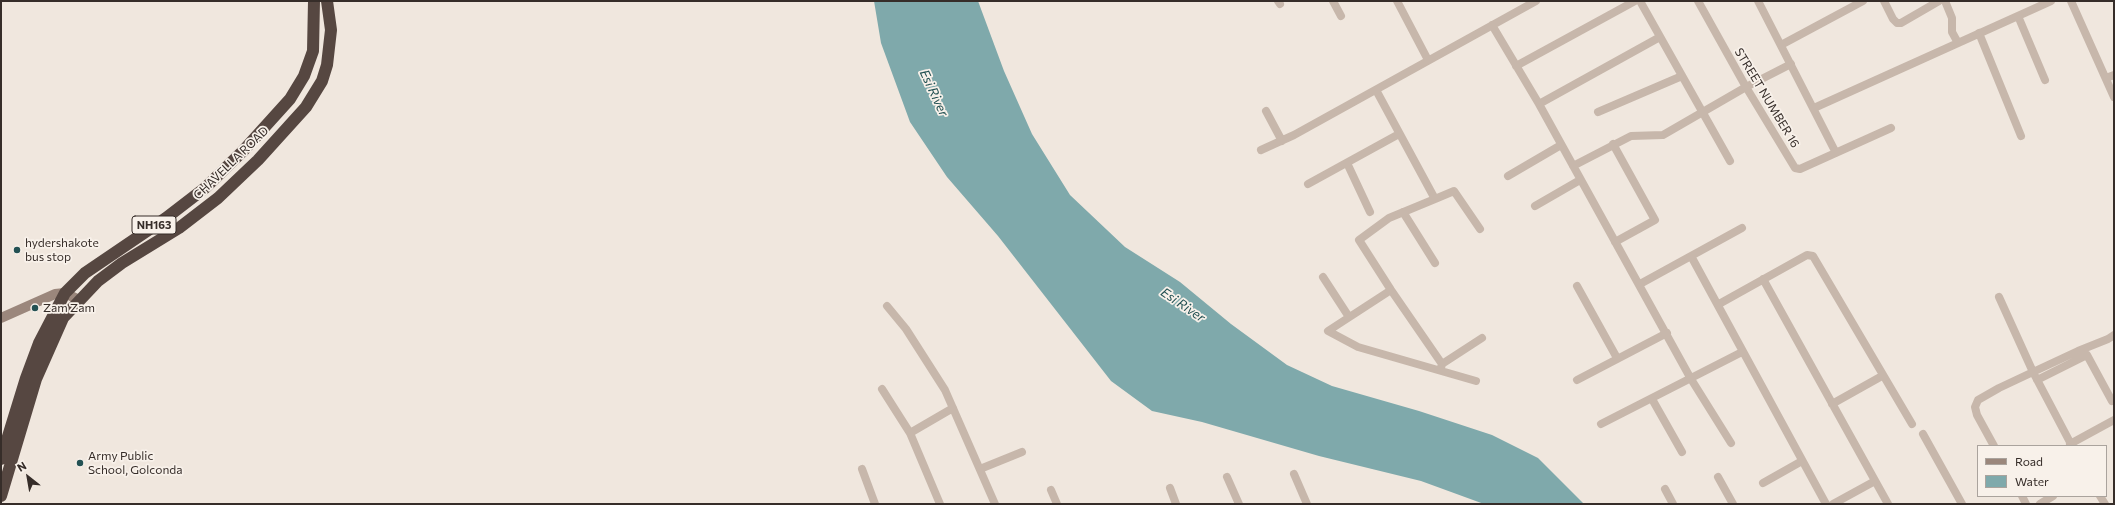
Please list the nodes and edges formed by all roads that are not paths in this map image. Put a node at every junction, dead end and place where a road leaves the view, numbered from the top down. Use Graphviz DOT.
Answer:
graph roads {
  1 [pos="314,1"];
  2 [pos="327,1"];
  3 [pos="1333,1"];
  4 [pos="1397,1"];
  5 [pos="1536,1"];
  6 [pos="1635,1"];
  7 [pos="1640,1"];
  8 [pos="1698,1"];
  9 [pos="1758,1"];
  10 [pos="1863,1"];
  11 [pos="1884,1"];
  12 [pos="1939,1"];
  13 [pos="1945,1"];
  14 [pos="2051,1"];
  15 [pos="2071,1"];
  16 [pos="1341,16"];
  17 [pos="2018,16"];
  18 [pos="1492,25"];
  19 [pos="1979,33"];
  20 [pos="1660,37"];
  21 [pos="1958,43"];
  22 [pos="1781,44"];
  23 [pos="1428,60"];
  24 [pos="1791,64"];
  25 [pos="1516,66"];
  26 [pos="2114,75"];
  27 [pos="1682,76"];
  28 [pos="2106,78"];
  29 [pos="2045,80"];
  30 [pos="1746,88"];
  31 [pos="1376,90"];
  32 [pos="2114,97"];
  33 [pos="1539,104"];
  34 [pos="1814,108"];
  35 [pos="1266,111"];
  36 [pos="1598,112"];
  37 [pos="1702,113"];
  38 [pos="1891,128"];
  39 [pos="1399,134"];
  40 [pos="2021,136"];
  41 [pos="1282,141"];
  42 [pos="1613,144"];
  43 [pos="1561,146"];
  44 [pos="1261,150"];
  45 [pos="1836,153"];
  46 [pos="1730,161"];
  47 [pos="1347,164"];
  48 [pos="1573,166"];
  49 [pos="1508,176"];
  50 [pos="1580,180"];
  51 [pos="1308,184"];
  52 [pos="1435,199"];
  53 [pos="1535,206"];
  54 [pos="1370,212"];
  55 [pos="1403,212"];
  56 [pos="1742,228"];
  57 [pos="1480,229"];
  58 [pos="1615,242"];
  59 [pos="1691,256"];
  60 [pos="1435,263"];
  61 [pos="1323,277"];
  62 [pos="1763,279"];
  63 [pos="1640,284"];
  64 [pos="1576,286"];
  65 [pos="1391,290"];
  66 [pos="65,293"];
  67 [pos="1999,297"];
  68 [pos="79,300"];
  69 [pos="1718,304"];
  70 [pos="887,306"];
  71 [pos="1,318"];
  72 [pos="1349,318"];
  73 [pos="1667,332"];
  74 [pos="2114,335"];
  75 [pos="1482,338"];
  76 [pos="1742,352"];
  77 [pos="1617,358"];
  78 [pos="1441,367"];
  79 [pos="2032,372"];
  80 [pos="1882,376"];
  81 [pos="1691,379"];
  82 [pos="1577,380"];
  83 [pos="2037,380"];
  84 [pos="1476,381"];
  85 [pos="882,389"];
  86 [pos="1652,399"];
  87 [pos="2112,401"];
  88 [pos="1832,404"];
  89 [pos="953,408"];
  90 [pos="2114,420"];
  91 [pos="1601,424"];
  92 [pos="1912,424"];
  93 [pos="910,433"];
  94 [pos="1923,434"];
  95 [pos="1731,443"];
  96 [pos="1993,445"];
  97 [pos="2071,445"];
  98 [pos="1022,452"];
  99 [pos="1682,452"];
  100 [pos="1,458"];
  101 [pos="1802,461"];
  102 [pos="862,469"];
  103 [pos="980,469"];
  104 [pos="1294,474"];
  105 [pos="1227,477"];
  106 [pos="1718,477"];
  107 [pos="1875,481"];
  108 [pos="1763,483"];
  109 [pos="1170,488"];
  110 [pos="1665,489"];
  111 [pos="1051,490"];
  112 [pos="1,496"];
  113 [pos="2051,497"];
  114 [pos="875,504"];
  115 [pos="940,504"];
  116 [pos="995,504"];
  117 [pos="1057,504"];
  118 [pos="1176,504"];
  119 [pos="1239,504"];
  120 [pos="1307,504"];
  121 [pos="1673,504"];
  122 [pos="1733,504"];
  123 [pos="1826,504"];
  124 [pos="1833,504"];
  125 [pos="1888,504"];
  126 [pos="1962,504"];
  127 [pos="2040,504"];
  1 -- 66 [label="highway, CHAVELLA ROAD / NH163"];
  2 -- 68 [label="highway, CHAVELLA ROAD / NH163"];
  3 -- 16 [label="street"];
  4 -- 23 [label="street"];
  5 -- 18 [label="street"];
  6 -- 25 [label="street"];
  7 -- 20 [label="street"];
  8 -- 30 [label="street, STREET NUMBER 16"];
  9 -- 22 [label="street"];
  10 -- 22 [label="street"];
  11 -- 12 [label="street"];
  13 -- 21 [label="street"];
  14 -- 17 [label="street"];
  15 -- 28 [label="street"];
  17 -- 19 [label="street"];
  17 -- 29 [label="street"];
  18 -- 23 [label="street"];
  18 -- 25 [label="street"];
  19 -- 21 [label="street"];
  19 -- 40 [label="street"];
  20 -- 27 [label="street"];
  20 -- 33 [label="street"];
  21 -- 34 [label="street"];
  22 -- 24 [label="street"];
  23 -- 31 [label="street"];
  24 -- 30 [label="street"];
  24 -- 34 [label="street"];
  25 -- 33 [label="street"];
  26 -- 28 [label="street"];
  27 -- 36 [label="street"];
  27 -- 37 [label="street"];
  28 -- 32 [label="street"];
  30 -- 37 [label="street"];
  30 -- 45 [label="street, STREET NUMBER 16"];
  31 -- 39 [label="street"];
  31 -- 41 [label="street"];
  33 -- 43 [label="street"];
  34 -- 45 [label="street"];
  35 -- 41 [label="street"];
  37 -- 42 [label="street"];
  37 -- 46 [label="street"];
  38 -- 45 [label="street"];
  39 -- 47 [label="street"];
  39 -- 52 [label="street"];
  41 -- 44 [label="street"];
  42 -- 48 [label="street"];
  42 -- 58 [label="street"];
  43 -- 48 [label="street"];
  43 -- 49 [label="street"];
  47 -- 51 [label="street"];
  47 -- 54 [label="street"];
  48 -- 50 [label="street"];
  50 -- 53 [label="street"];
  50 -- 58 [label="street"];
  52 -- 55 [label="street"];
  52 -- 57 [label="street"];
  55 -- 60 [label="street"];
  55 -- 65 [label="street"];
  56 -- 59 [label="street"];
  58 -- 63 [label="street"];
  59 -- 63 [label="street"];
  59 -- 69 [label="street"];
  61 -- 72 [label="street"];
  62 -- 69 [label="street"];
  62 -- 80 [label="street"];
  62 -- 88 [label="street"];
  63 -- 73 [label="street"];
  64 -- 77 [label="street"];
  65 -- 72 [label="street"];
  65 -- 78 [label="street"];
  66 -- 68 [label="street"];
  66 -- 71 [label="street"];
  66 -- 100 [label="highway, CHAVELLA ROAD / NH163"];
  67 -- 79 [label="street"];
  68 -- 112 [label="highway, CHAVELLA ROAD / NH163"];
  69 -- 76 [label="street"];
  70 -- 89 [label="street"];
  72 -- 78 [label="street"];
  73 -- 77 [label="street"];
  73 -- 81 [label="street"];
  74 -- 79 [label="street"];
  75 -- 78 [label="street"];
  76 -- 81 [label="street"];
  76 -- 101 [label="street"];
  77 -- 82 [label="street"];
  78 -- 84 [label="street"];
  79 -- 83 [label="street"];
  79 -- 96 [label="street"];
  80 -- 88 [label="street"];
  80 -- 92 [label="street"];
  81 -- 86 [label="street"];
  81 -- 95 [label="street"];
  83 -- 87 [label="street"];
  83 -- 97 [label="street"];
  85 -- 93 [label="street"];
  86 -- 91 [label="street"];
  86 -- 99 [label="street"];
  88 -- 107 [label="street"];
  89 -- 93 [label="street"];
  89 -- 103 [label="street"];
  90 -- 97 [label="street"];
  93 -- 115 [label="street"];
  94 -- 126 [label="street"];
  98 -- 103 [label="street"];
  101 -- 108 [label="street"];
  101 -- 123 [label="street"];
  102 -- 114 [label="street"];
  103 -- 116 [label="street"];
  104 -- 120 [label="street"];
  105 -- 119 [label="street"];
  106 -- 122 [label="street"];
  107 -- 124 [label="street"];
  107 -- 125 [label="street"];
  109 -- 118 [label="street"];
  110 -- 121 [label="street"];
  111 -- 117 [label="street"];
  113 -- 127 [label="street"];
}
